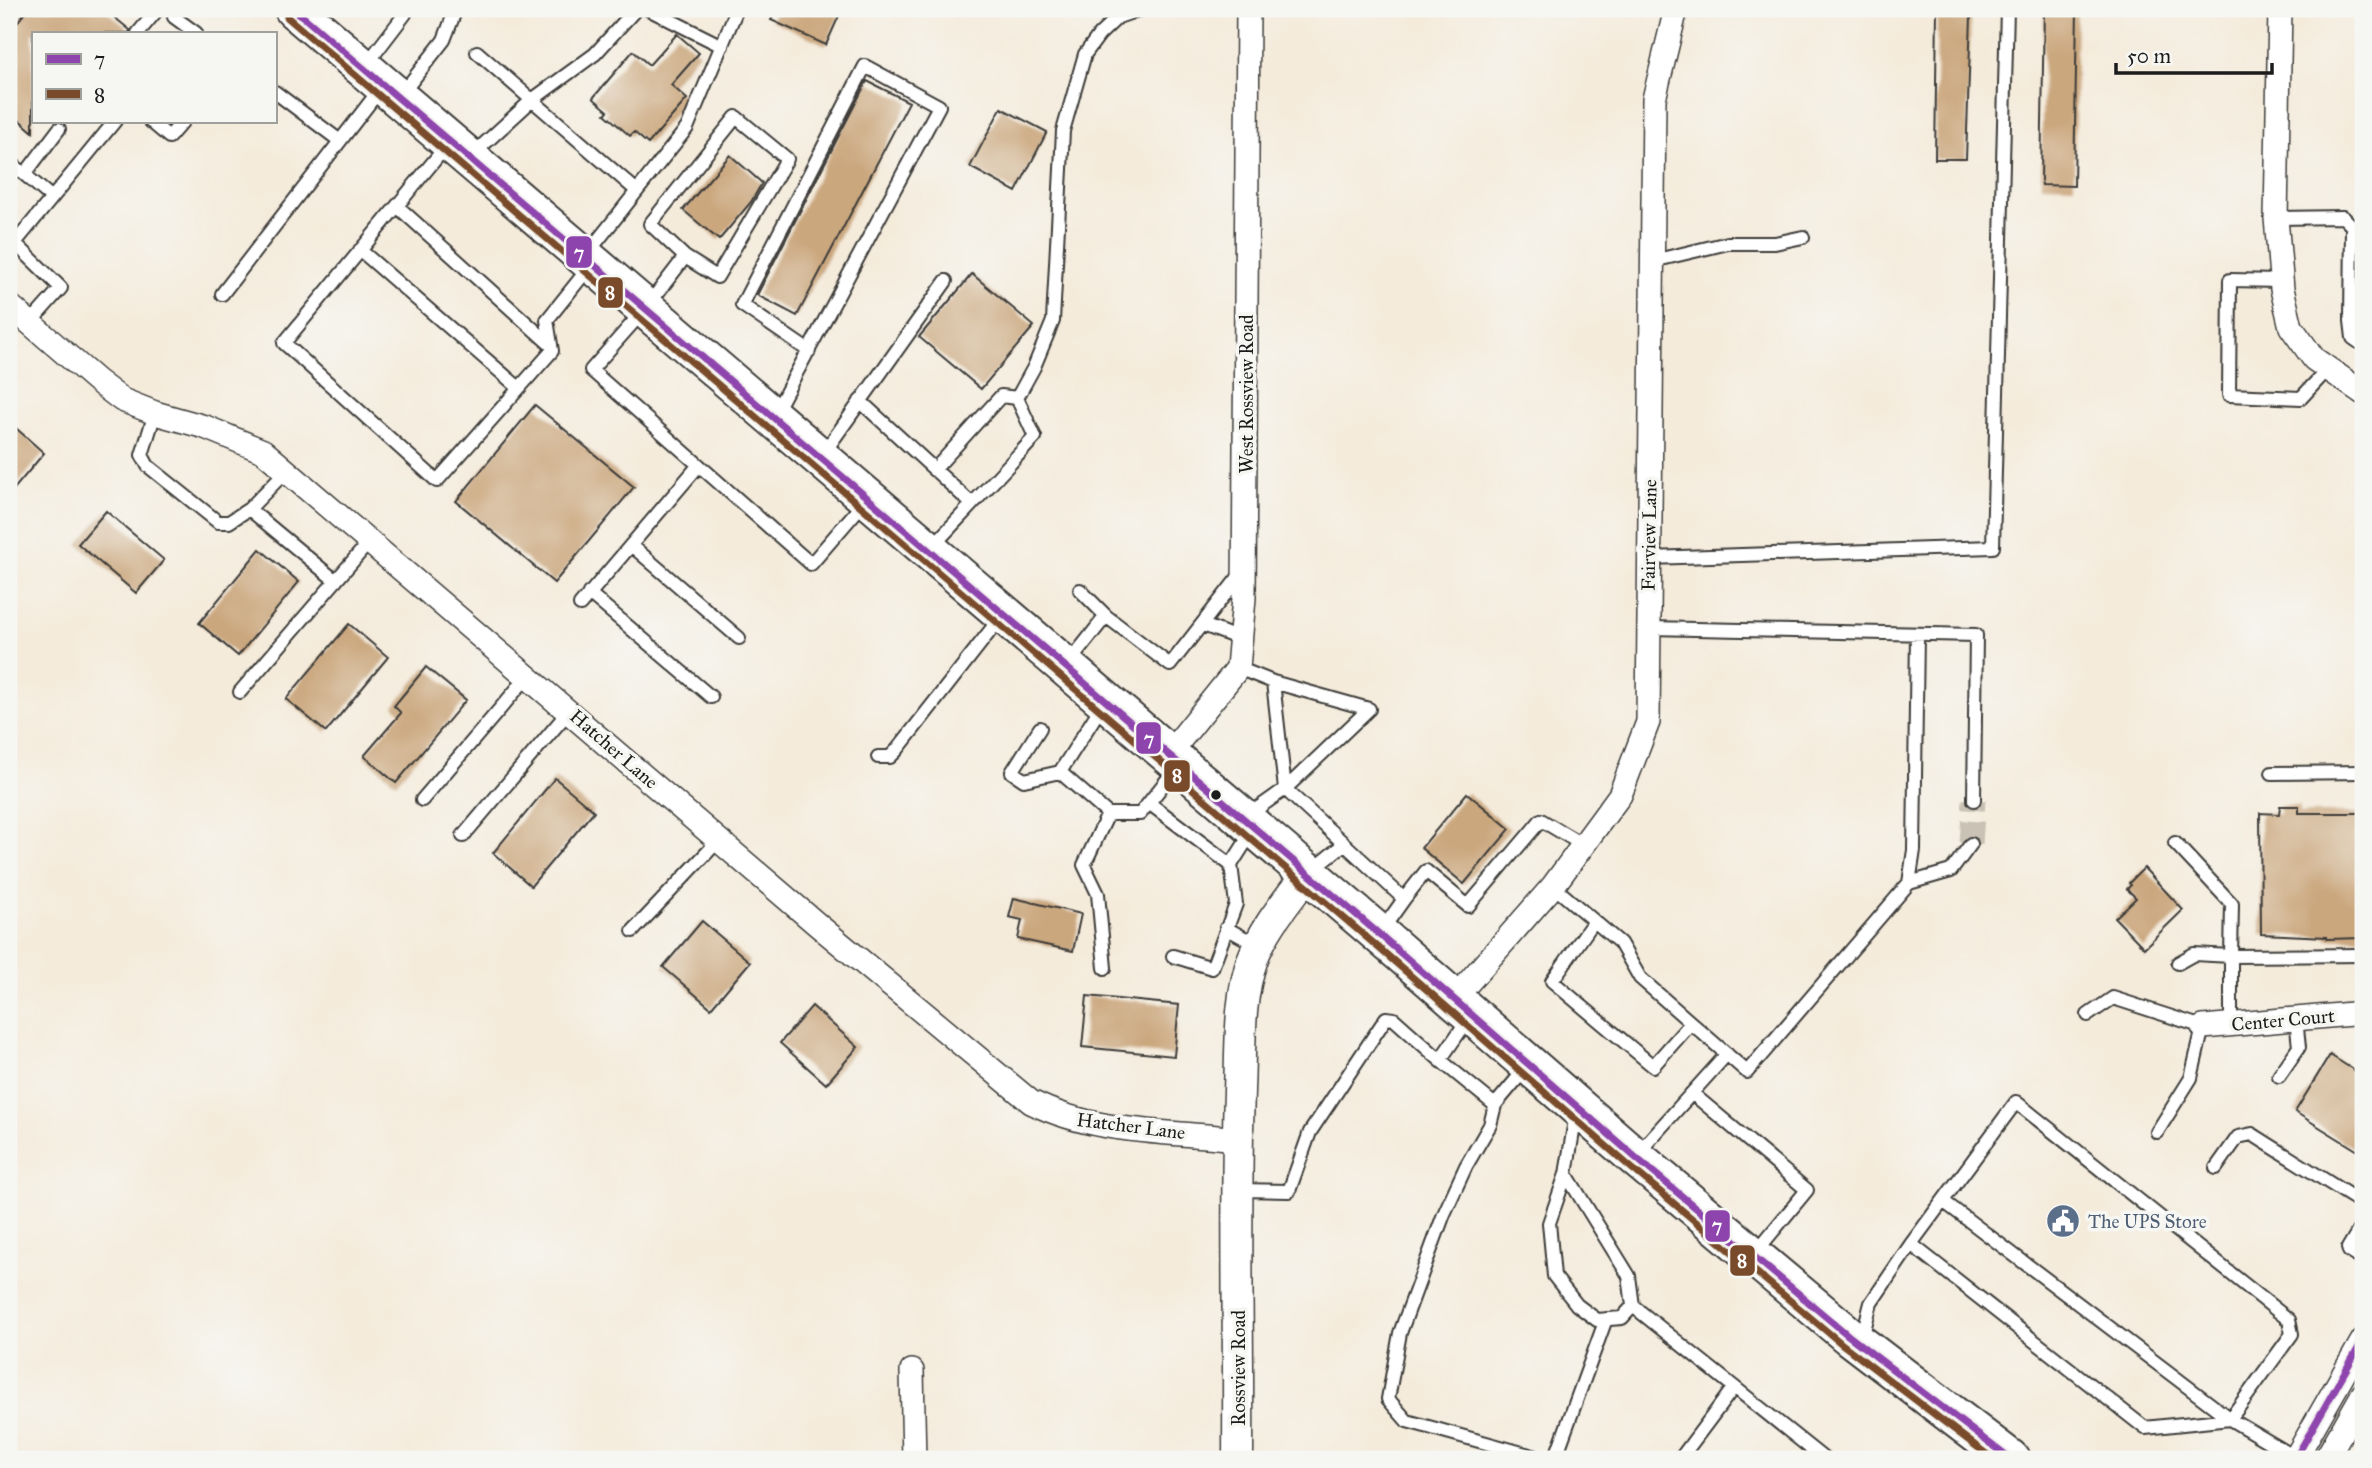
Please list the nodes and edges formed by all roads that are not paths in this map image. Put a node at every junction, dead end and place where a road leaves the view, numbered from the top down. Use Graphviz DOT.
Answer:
graph roads {
  1 [pos="158,9"];
  2 [pos="294,9"];
  3 [pos="406,9"];
  4 [pos="456,9"];
  5 [pos="636,9"];
  6 [pos="648,9"];
  7 [pos="737,9"];
  8 [pos="1141,9"];
  9 [pos="1248,9"];
  10 [pos="1676,9"];
  11 [pos="2007,9"];
  12 [pos="2280,9"];
  13 [pos="173,11"];
  14 [pos="139,32"];
  15 [pos="191,32"];
  16 [pos="722,46"];
  17 [pos="477,52"];
  18 [pos="382,83"];
  19 [pos="276,94"];
  20 [pos="532,100"];
  21 [pos="114,122"];
  22 [pos="151,122"];
  23 [pos="182,122"];
  24 [pos="59,130"];
  25 [pos="340,141"];
  26 [pos="459,149"];
  27 [pos="9,161"];
  28 [pos="24,174"];
  29 [pos="637,191"];
  30 [pos="52,198"];
  31 [pos="397,206"];
  32 [pos="2276,218"];
  33 [pos="1803,237"];
  34 [pos="360,250"];
  35 [pos="685,257"];
  36 [pos="588,261"];
  37 [pos="1653,261"];
  38 [pos="946,281"];
  39 [pos="2281,281"];
  40 [pos="222,294"];
  41 [pos="9,305"];
  42 [pos="645,309"];
  43 [pos="30,323"];
  44 [pos="551,345"];
  45 [pos="2363,345"];
  46 [pos="808,351"];
  47 [pos="2328,369"];
  48 [pos="519,388"];
  49 [pos="2363,393"];
  50 [pos="1017,398"];
  51 [pos="860,401"];
  52 [pos="155,413"];
  53 [pos="773,418"];
  54 [pos="820,458"];
  55 [pos="699,465"];
  56 [pos="287,470"];
  57 [pos="934,470"];
  58 [pos="868,498"];
  59 [pos="972,504"];
  60 [pos="249,509"];
  61 [pos="370,541"];
  62 [pos="631,544"];
  63 [pos="928,550"];
  64 [pos="1649,558"];
  65 [pos="1245,569"];
  66 [pos="336,581"];
  67 [pos="1080,590"];
  68 [pos="589,593"];
  69 [pos="580,605"];
  70 [pos="1003,614"];
  71 [pos="1106,616"];
  72 [pos="1203,625"];
  73 [pos="1649,628"];
  74 [pos="1917,634"];
  75 [pos="739,638"];
  76 [pos="1240,639"];
  77 [pos="1065,667"];
  78 [pos="1238,668"];
  79 [pos="528,676"];
  80 [pos="1273,682"];
  81 [pos="240,692"];
  82 [pos="711,697"];
  83 [pos="1105,701"];
  84 [pos="569,711"];
  85 [pos="1040,728"];
  86 [pos="878,757"];
  87 [pos="1174,760"];
  88 [pos="1060,772"];
  89 [pos="2363,772"];
  90 [pos="2272,773"];
  91 [pos="1284,789"];
  92 [pos="422,800"];
  93 [pos="1973,800"];
  94 [pos="1149,803"];
  95 [pos="1108,814"];
  96 [pos="1249,824"];
  97 [pos="463,836"];
  98 [pos="719,840"];
  99 [pos="1344,844"];
  100 [pos="1971,844"];
  101 [pos="2175,844"];
  102 [pos="1583,845"];
  103 [pos="1231,866"];
  104 [pos="1308,873"];
  105 [pos="1909,883"];
  106 [pos="1553,886"];
  107 [pos="1404,899"];
  108 [pos="1594,921"];
  109 [pos="1226,928"];
  110 [pos="634,931"];
  111 [pos="1379,934"];
  112 [pos="1259,946"];
  113 [pos="2363,955"];
  114 [pos="1173,956"];
  115 [pos="2231,956"];
  116 [pos="2178,963"];
  117 [pos="1105,968"];
  118 [pos="1462,1007"];
  119 [pos="2363,1013"];
  120 [pos="2088,1015"];
  121 [pos="2296,1019"];
  122 [pos="1691,1023"];
  123 [pos="2231,1025"];
  124 [pos="2203,1027"];
  125 [pos="1727,1054"];
  126 [pos="1440,1059"];
  127 [pos="1529,1065"];
  128 [pos="2279,1076"];
  129 [pos="1693,1094"];
  130 [pos="1495,1105"];
  131 [pos="1577,1107"];
  132 [pos="2157,1132"];
  133 [pos="1238,1139"];
  134 [pos="1635,1157"];
  135 [pos="2216,1168"];
  136 [pos="1566,1174"];
  137 [pos="1238,1190"];
  138 [pos="1943,1200"];
  139 [pos="2363,1205"];
  140 [pos="2363,1223"];
  141 [pos="1911,1244"];
  142 [pos="1752,1256"];
  143 [pos="2363,1260"];
  144 [pos="1633,1306"];
  145 [pos="1606,1319"];
  146 [pos="2363,1340"];
  147 [pos="1860,1345"];
  148 [pos="912,1371"];
  149 [pos="1734,1387"];
  150 [pos="2363,1394"];
  151 [pos="2230,1419"];
  152 [pos="914,1459"];
  153 [pos="1238,1459"];
  154 [pos="1544,1459"];
  155 [pos="1555,1459"];
  156 [pos="1680,1459"];
  157 [pos="1824,1459"];
  158 [pos="2010,1459"];
  159 [pos="2296,1459"];
  160 [pos="2326,1459"];
  1 -- 14 [label="lane"];
  2 -- 18 [label="highway"];
  3 -- 18 [label="lane"];
  4 -- 18 [label="lane"];
  5 -- 20 [label="lane"];
  6 -- 16 [label="lane"];
  7 -- 16 [label="lane"];
  8 -- 50 [label="lane"];
  9 -- 65 [label="street, West Rossview Road"];
  10 -- 37 [label="street, Fairview Lane"];
  11 -- 64 [label="lane"];
  12 -- 32 [label="street"];
  13 -- 15 [label="lane"];
  16 -- 29 [label="lane"];
  17 -- 20 [label="lane"];
  18 -- 25 [label="lane"];
  18 -- 26 [label="highway"];
  19 -- 25 [label="lane"];
  20 -- 26 [label="lane"];
  20 -- 29 [label="lane"];
  21 -- 30 [label="lane"];
  22 -- 23 [label="lane"];
  24 -- 28 [label="lane"];
  25 -- 40 [label="lane"];
  26 -- 31 [label="lane"];
  26 -- 36 [label="highway"];
  27 -- 28 [label="lane"];
  28 -- 30 [label="lane"];
  29 -- 36 [label="lane"];
  30 -- 43 [label="lane"];
  31 -- 34 [label="lane"];
  31 -- 44 [label="lane"];
  32 -- 39 [label="street"];
  32 -- 45 [label="lane"];
  33 -- 37 [label="lane"];
  34 -- 48 [label="lane"];
  34 -- 48 [label="lane"];
  35 -- 35 [label="lane"];
  35 -- 42 [label="lane"];
  36 -- 42 [label="highway"];
  36 -- 44 [label="lane"];
  37 -- 64 [label="street, Fairview Lane"];
  38 -- 51 [label="lane"];
  39 -- 47 [label="street"];
  39 -- 47 [label="lane"];
  41 -- 43 [label="street, Hatcher Lane"];
  42 -- 53 [label="highway"];
  42 -- 55 [label="lane"];
  43 -- 52 [label="street, Hatcher Lane"];
  44 -- 48 [label="lane"];
  46 -- 46 [label="lane"];
  46 -- 53 [label="lane"];
  47 -- 49 [label="street"];
  50 -- 57 [label="lane"];
  50 -- 59 [label="lane"];
  51 -- 54 [label="lane"];
  51 -- 57 [label="lane"];
  52 -- 56 [label="street, Hatcher Lane"];
  52 -- 60 [label="lane"];
  53 -- 54 [label="highway"];
  54 -- 58 [label="highway"];
  55 -- 58 [label="lane"];
  55 -- 62 [label="lane"];
  56 -- 60 [label="lane"];
  56 -- 61 [label="street, Hatcher Lane"];
  57 -- 59 [label="lane"];
  58 -- 63 [label="highway"];
  59 -- 63 [label="lane"];
  60 -- 66 [label="lane"];
  61 -- 66 [label="lane"];
  61 -- 79 [label="street, Hatcher Lane"];
  62 -- 68 [label="lane"];
  62 -- 75 [label="lane"];
  63 -- 70 [label="highway"];
  64 -- 73 [label="street, Fairview Lane"];
  65 -- 72 [label="lane"];
  65 -- 76 [label="street, West Rossview Road"];
  66 -- 81 [label="lane"];
  67 -- 71 [label="lane"];
  68 -- 69 [label="lane"];
  68 -- 82 [label="lane"];
  70 -- 77 [label="highway"];
  70 -- 86 [label="lane"];
  71 -- 72 [label="lane"];
  71 -- 77 [label="lane"];
  72 -- 76 [label="lane"];
  73 -- 74 [label="lane"];
  73 -- 102 [label="street, Fairview Lane"];
  74 -- 93 [label="lane"];
  74 -- 105 [label="lane"];
  76 -- 78 [label="street, West Rossview Road"];
  77 -- 83 [label="highway"];
  78 -- 80 [label="lane"];
  78 -- 87 [label="street"];
  79 -- 84 [label="street, Hatcher Lane"];
  79 -- 92 [label="lane"];
  80 -- 91 [label="lane"];
  80 -- 91 [label="lane"];
  83 -- 87 [label="highway"];
  83 -- 88 [label="lane"];
  84 -- 97 [label="lane"];
  84 -- 98 [label="street, Hatcher Lane"];
  85 -- 88 [label="lane"];
  87 -- 94 [label="lane"];
  87 -- 96 [label="highway"];
  88 -- 95 [label="lane"];
  89 -- 90 [label="lane"];
  91 -- 96 [label="lane"];
  91 -- 99 [label="lane"];
  94 -- 95 [label="lane"];
  94 -- 103 [label="lane"];
  95 -- 117 [label="lane"];
  96 -- 103 [label="lane"];
  96 -- 104 [label="highway"];
  98 -- 110 [label="lane"];
  98 -- 133 [label="street, Hatcher Lane"];
  99 -- 104 [label="lane"];
  99 -- 107 [label="lane"];
  100 -- 105 [label="lane"];
  101 -- 115 [label="lane"];
  102 -- 106 [label="street, Fairview Lane"];
  102 -- 107 [label="lane"];
  103 -- 109 [label="lane"];
  104 -- 111 [label="highway"];
  104 -- 112 [label="street, Rossview Road"];
  105 -- 125 [label="lane"];
  106 -- 108 [label="lane"];
  106 -- 118 [label="street, Fairview Lane"];
  107 -- 111 [label="lane"];
  108 -- 122 [label="lane"];
  108 -- 122 [label="lane"];
  109 -- 112 [label="lane"];
  109 -- 114 [label="lane"];
  111 -- 118 [label="highway"];
  112 -- 133 [label="street, Rossview Road"];
  113 -- 115 [label="lane"];
  115 -- 116 [label="lane"];
  115 -- 123 [label="lane"];
  118 -- 126 [label="lane"];
  118 -- 127 [label="highway"];
  119 -- 121 [label="street, Center Court"];
  120 -- 124 [label="lane"];
  121 -- 123 [label="street, Center Court"];
  121 -- 128 [label="lane"];
  122 -- 125 [label="lane"];
  123 -- 124 [label="street, Center Court"];
  124 -- 132 [label="lane"];
  125 -- 129 [label="lane"];
  126 -- 130 [label="lane"];
  126 -- 137 [label="lane"];
  127 -- 130 [label="lane"];
  127 -- 131 [label="highway"];
  129 -- 134 [label="lane"];
  129 -- 142 [label="lane"];
  130 -- 154 [label="lane"];
  131 -- 134 [label="highway"];
  131 -- 136 [label="lane"];
  133 -- 137 [label="street, Rossview Road"];
  134 -- 142 [label="highway"];
  135 -- 139 [label="lane"];
  136 -- 144 [label="lane"];
  136 -- 145 [label="lane"];
  137 -- 153 [label="street, Rossview Road"];
  138 -- 141 [label="lane"];
  138 -- 151 [label="lane"];
  138 -- 151 [label="lane"];
  140 -- 143 [label="lane"];
  141 -- 147 [label="lane"];
  141 -- 151 [label="lane"];
  142 -- 147 [label="highway"];
  144 -- 145 [label="lane"];
  144 -- 149 [label="lane"];
  145 -- 155 [label="lane"];
  146 -- 159 [label="street"];
  147 -- 158 [label="highway"];
  148 -- 152 [label="street"];
  149 -- 156 [label="lane"];
  149 -- 157 [label="lane"];
  150 -- 160 [label="street"];
  151 -- 159 [label="lane"];
}
